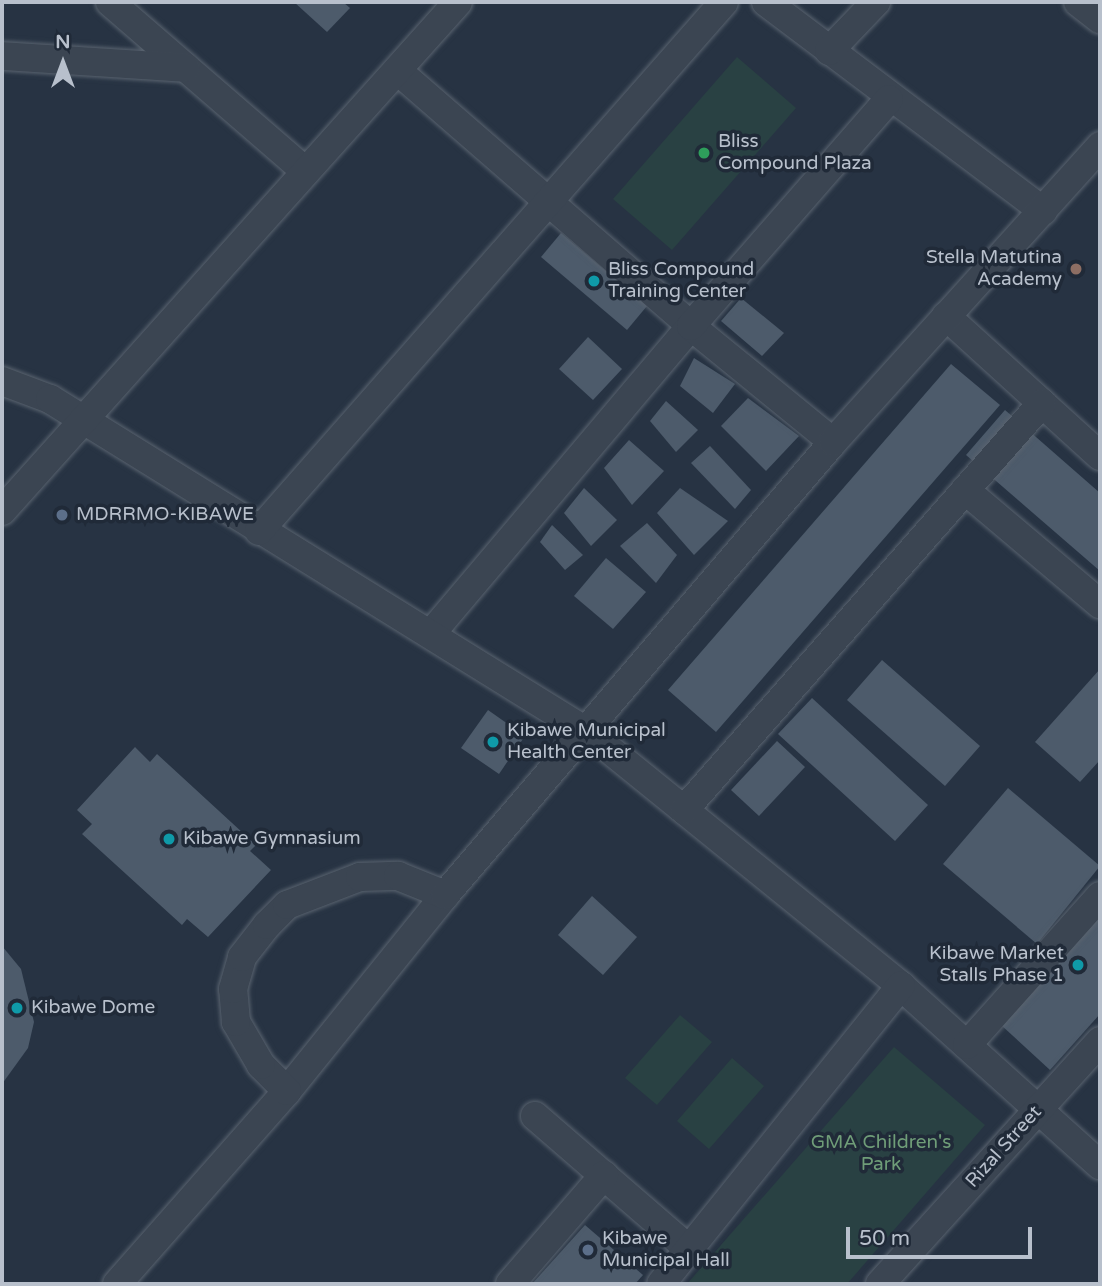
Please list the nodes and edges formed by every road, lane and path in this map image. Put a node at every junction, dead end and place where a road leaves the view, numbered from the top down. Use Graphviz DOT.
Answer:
graph roads {
  1 [pos="110,2"];
  2 [pos="458,2"];
  3 [pos="724,2"];
  4 [pos="766,2"];
  5 [pos="876,2"];
  6 [pos="1078,2"];
  7 [pos="1100,19"];
  8 [pos="829,51"];
  9 [pos="2,56"];
  10 [pos="186,68"];
  11 [pos="398,71"];
  12 [pos="889,99"];
  13 [pos="1100,146"];
  14 [pos="303,170"];
  15 [pos="547,201"];
  16 [pos="1043,211"];
  17 [pos="946,316"];
  18 [pos="691,326"];
  19 [pos="2,381"];
  20 [pos="1042,403"];
  21 [pos="83,422"];
  22 [pos="833,442"];
  23 [pos="1100,456"];
  24 [pos="965,490"];
  25 [pos="2,511"];
  26 [pos="259,531"];
  27 [pos="1100,604"];
  28 [pos="431,634"];
  29 [pos="589,733"];
  30 [pos="684,810"];
  31 [pos="445,895"];
  32 [pos="1100,896"];
  33 [pos="901,986"];
  34 [pos="1100,1041"];
  35 [pos="967,1045"];
  36 [pos="287,1091"];
  37 [pos="1039,1109"];
  38 [pos="535,1116"];
  39 [pos="1100,1165"];
  40 [pos="604,1175"];
  41 [pos="691,1251"];
  42 [pos="117,1284"];
  43 [pos="510,1284"];
  44 [pos="661,1284"];
  45 [pos="880,1284"];
  1 -- 10 [label="street"];
  2 -- 11 [label="street"];
  3 -- 15 [label="street"];
  4 -- 8 [label="street"];
  5 -- 8 [label="street"];
  6 -- 7 [label="street"];
  8 -- 12 [label="street"];
  9 -- 10 [label="street"];
  10 -- 14 [label="street"];
  11 -- 14 [label="street"];
  11 -- 15 [label="street"];
  12 -- 16 [label="street"];
  12 -- 18 [label="street"];
  13 -- 16 [label="street"];
  14 -- 21 [label="street"];
  15 -- 18 [label="street"];
  15 -- 26 [label="street"];
  16 -- 17 [label="street"];
  17 -- 20 [label="street"];
  17 -- 22 [label="street"];
  18 -- 22 [label="street"];
  18 -- 28 [label="street"];
  19 -- 21 [label="street"];
  20 -- 23 [label="street"];
  20 -- 24 [label="street"];
  21 -- 25 [label="street"];
  21 -- 26 [label="street"];
  22 -- 29 [label="street"];
  24 -- 27 [label="street"];
  24 -- 30 [label="street"];
  26 -- 28 [label="street"];
  28 -- 29 [label="street"];
  29 -- 30 [label="street"];
  29 -- 31 [label="street"];
  30 -- 33 [label="street"];
  31 -- 36 [label="street"];
  31 -- 36 [label="street"];
  32 -- 35 [label="street"];
  33 -- 35 [label="street"];
  33 -- 41 [label="street"];
  34 -- 37 [label="street, Rizal Street"];
  35 -- 37 [label="street"];
  36 -- 42 [label="street"];
  37 -- 39 [label="street"];
  37 -- 45 [label="street, Rizal Street"];
  38 -- 40 [label="street"];
  40 -- 41 [label="street"];
  40 -- 43 [label="street"];
  41 -- 44 [label="street"];
}
